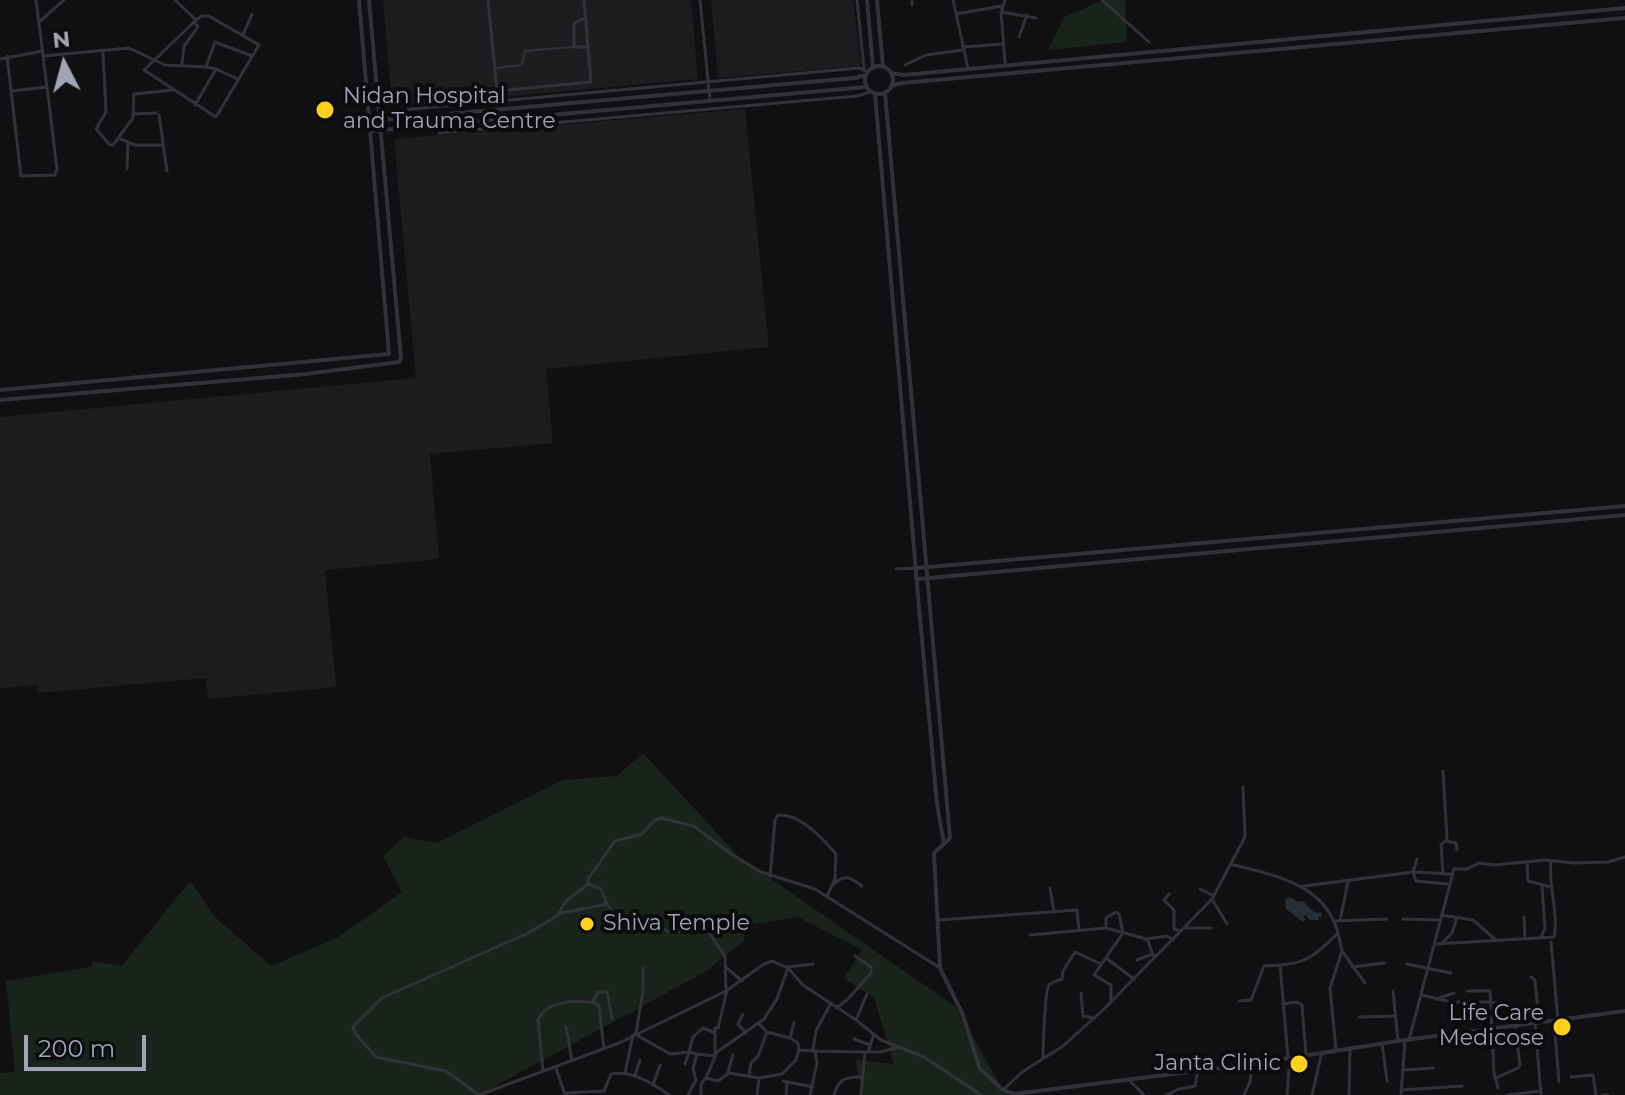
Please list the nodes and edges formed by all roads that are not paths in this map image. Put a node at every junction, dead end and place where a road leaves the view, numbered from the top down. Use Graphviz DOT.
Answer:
graph roads {
  1 [pos="36,0"];
  2 [pos="64,0"];
  3 [pos="175,0"];
  4 [pos="359,0"];
  5 [pos="369,0"];
  6 [pos="488,0"];
  7 [pos="584,0"];
  8 [pos="700,0"];
  9 [pos="857,0"];
  10 [pos="867,0"];
  11 [pos="877,0"];
  12 [pos="953,0"];
  13 [pos="1005,0"];
  14 [pos="1102,0"];
  15 [pos="1625,8"];
  16 [pos="1001,9"];
  17 [pos="252,14"];
  18 [pos="956,14"];
  19 [pos="1027,15"];
  20 [pos="585,18"];
  21 [pos="1036,18"];
  22 [pos="1625,18"];
  23 [pos="195,21"];
  24 [pos="39,22"];
  25 [pos="243,35"];
  26 [pos="1019,37"];
  27 [pos="1149,42"];
  28 [pos="1004,44"];
  29 [pos="574,47"];
  30 [pos="588,47"];
  31 [pos="963,49"];
  32 [pos="103,52"];
  33 [pos="43,54"];
  34 [pos="7,56"];
  35 [pos="252,56"];
  36 [pos="0,59"];
  37 [pos="152,59"];
  38 [pos="1030,61"];
  39 [pos="1005,63"];
  40 [pos="182,65"];
  41 [pos="905,65"];
  42 [pos="206,67"];
  43 [pos="883,67"];
  44 [pos="495,68"];
  45 [pos="873,68"];
  46 [pos="968,68"];
  47 [pos="216,69"];
  48 [pos="1031,71"];
  49 [pos="866,72"];
  50 [pos="891,73"];
  51 [pos="239,80"];
  52 [pos="708,83"];
  53 [pos="891,86"];
  54 [pos="47,87"];
  55 [pos="173,90"];
  56 [pos="12,91"];
  57 [pos="871,91"];
  58 [pos="709,92"];
  59 [pos="885,92"];
  60 [pos="710,101"];
  61 [pos="195,105"];
  62 [pos="379,112"];
  63 [pos="133,114"];
  64 [pos="369,121"];
  65 [pos="380,121"];
  66 [pos="483,122"];
  67 [pos="438,126"];
  68 [pos="483,129"];
  69 [pos="370,131"];
  70 [pos="381,131"];
  71 [pos="118,138"];
  72 [pos="128,142"];
  73 [pos="163,145"];
  74 [pos="127,169"];
  75 [pos="167,171"];
  76 [pos="389,354"];
  77 [pos="396,365"];
  78 [pos="0,390"];
  79 [pos="0,400"];
  80 [pos="1625,506"];
  81 [pos="1625,515"];
  82 [pos="996,563"];
  83 [pos="928,567"];
  84 [pos="917,568"];
  85 [pos="896,569"];
  86 [pos="997,572"];
  87 [pos="928,579"];
  88 [pos="917,580"];
  89 [pos="1443,771"];
  90 [pos="1243,787"];
  91 [pos="1446,841"];
  92 [pos="944,845"];
  93 [pos="1457,850"];
  94 [pos="1625,857"];
  95 [pos="1417,859"];
  96 [pos="1527,862"];
  97 [pos="1551,862"];
  98 [pos="1230,864"];
  99 [pos="1413,872"];
  100 [pos="1443,874"];
  101 [pos="1452,874"];
  102 [pos="770,876"];
  103 [pos="1348,881"];
  104 [pos="588,884"];
  105 [pos="1449,884"];
  106 [pos="862,886"];
  107 [pos="1304,886"];
  108 [pos="1542,886"];
  109 [pos="831,887"];
  110 [pos="1551,887"];
  111 [pos="1050,888"];
  112 [pos="1200,889"];
  113 [pos="1169,894"];
  114 [pos="827,896"];
  115 [pos="1213,898"];
  116 [pos="607,904"];
  117 [pos="1054,912"];
  118 [pos="558,914"];
  119 [pos="1524,917"];
  120 [pos="1441,918"];
  121 [pos="1457,918"];
  122 [pos="1387,919"];
  123 [pos="1403,919"];
  124 [pos="938,920"];
  125 [pos="1337,921"];
  126 [pos="1227,924"];
  127 [pos="1106,928"];
  128 [pos="1211,928"];
  129 [pos="1183,929"];
  130 [pos="1079,930"];
  131 [pos="1123,933"];
  132 [pos="1338,933"];
  133 [pos="1030,935"];
  134 [pos="1525,938"];
  135 [pos="1541,938"];
  136 [pos="1144,939"];
  137 [pos="1173,940"];
  138 [pos="1496,940"];
  139 [pos="1551,942"];
  140 [pos="1438,944"];
  141 [pos="1342,951"];
  142 [pos="855,956"];
  143 [pos="1153,956"];
  144 [pos="1106,958"];
  145 [pos="1137,960"];
  146 [pos="1384,963"];
  147 [pos="813,964"];
  148 [pos="1101,964"];
  149 [pos="1407,964"];
  150 [pos="1280,965"];
  151 [pos="726,967"];
  152 [pos="1352,967"];
  153 [pos="1430,967"];
  154 [pos="643,968"];
  155 [pos="788,968"];
  156 [pos="940,968"];
  157 [pos="1451,973"];
  158 [pos="1531,977"];
  159 [pos="1134,979"];
  160 [pos="742,981"];
  161 [pos="1365,983"];
  162 [pos="727,991"];
  163 [pos="1393,991"];
  164 [pos="1467,991"];
  165 [pos="1081,993"];
  166 [pos="1454,993"];
  167 [pos="867,994"];
  168 [pos="1422,995"];
  169 [pos="1436,999"];
  170 [pos="1239,1001"];
  171 [pos="593,1002"];
  172 [pos="1111,1002"];
  173 [pos="1490,1002"];
  174 [pos="1504,1002"];
  175 [pos="831,1003"];
  176 [pos="1283,1004"];
  177 [pos="836,1008"];
  178 [pos="1625,1011"];
  179 [pos="743,1014"];
  180 [pos="1395,1016"];
  181 [pos="1359,1017"];
  182 [pos="1095,1018"];
  183 [pos="612,1019"];
  184 [pos="856,1020"];
  185 [pos="1556,1020"];
  186 [pos="794,1022"];
  187 [pos="1537,1023"];
  188 [pos="759,1024"];
  189 [pos="1515,1026"];
  190 [pos="566,1027"];
  191 [pos="1492,1029"];
  192 [pos="713,1032"];
  193 [pos="767,1032"];
  194 [pos="746,1033"];
  195 [pos="635,1034"];
  196 [pos="874,1034"];
  197 [pos="790,1038"];
  198 [pos="854,1039"];
  199 [pos="1407,1040"];
  200 [pos="1398,1041"];
  201 [pos="1382,1043"];
  202 [pos="870,1045"];
  203 [pos="896,1048"];
  204 [pos="1350,1048"];
  205 [pos="604,1049"];
  206 [pos="799,1050"];
  207 [pos="814,1050"];
  208 [pos="1336,1050"];
  209 [pos="689,1052"];
  210 [pos="867,1052"];
  211 [pos="1322,1052"];
  212 [pos="697,1054"];
  213 [pos="733,1055"];
  214 [pos="1306,1055"];
  215 [pos="715,1056"];
  216 [pos="1289,1057"];
  217 [pos="1043,1058"];
  218 [pos="640,1060"];
  219 [pos="572,1061"];
  220 [pos="685,1064"];
  221 [pos="1252,1064"];
  222 [pos="660,1065"];
  223 [pos="556,1068"];
  224 [pos="1433,1068"];
  225 [pos="1198,1070"];
  226 [pos="1403,1070"];
  227 [pos="543,1072"];
  228 [pos="625,1073"];
  229 [pos="727,1075"];
  230 [pos="1593,1075"];
  231 [pos="1599,1075"];
  232 [pos="635,1076"];
  233 [pos="749,1076"];
  234 [pos="861,1077"];
  235 [pos="1571,1077"];
  236 [pos="759,1078"];
  237 [pos="1128,1078"];
  238 [pos="1496,1078"];
  239 [pos="696,1080"];
  240 [pos="704,1080"];
  241 [pos="1387,1081"];
  242 [pos="1559,1082"];
  243 [pos="653,1085"];
  244 [pos="692,1086"];
  245 [pos="1462,1086"];
  246 [pos="813,1087"];
  247 [pos="701,1088"];
  248 [pos="1498,1088"];
  249 [pos="1401,1092"];
  250 [pos="1003,1093"];
  251 [pos="1541,1093"];
  252 [pos="565,1094"];
  253 [pos="479,1095"];
  254 [pos="669,1095"];
  255 [pos="688,1095"];
  256 [pos="701,1095"];
  257 [pos="757,1095"];
  258 [pos="786,1095"];
  259 [pos="810,1095"];
  260 [pos="834,1095"];
  261 [pos="861,1095"];
  262 [pos="981,1095"];
  263 [pos="1144,1095"];
  264 [pos="1166,1095"];
  265 [pos="1244,1095"];
  266 [pos="1287,1095"];
  267 [pos="1312,1095"];
  268 [pos="1349,1095"];
  269 [pos="1508,1095"];
  270 [pos="1596,1095"];
  1 -- 24 [label="street"];
  2 -- 24 [label="street"];
  3 -- 23 [label="street"];
  4 -- 64 [label="street"];
  5 -- 62 [label="street"];
  6 -- 44 [label="street"];
  7 -- 20 [label="street"];
  8 -- 52 [label="street"];
  9 -- 49 [label="street"];
  10 -- 45 [label="street"];
  11 -- 43 [label="street"];
  12 -- 18 [label="street"];
  13 -- 16 [label="street"];
  14 -- 27 [label="street"];
  15 -- 38 [label="street"];
  16 -- 18 [label="street"];
  16 -- 19 [label="street"];
  16 -- 28 [label="street"];
  17 -- 25 [label="street"];
  18 -- 31 [label="street"];
  19 -- 21 [label="street"];
  19 -- 26 [label="street"];
  20 -- 29 [label="street"];
  20 -- 30 [label="street"];
  22 -- 48 [label="street"];
  23 -- 25 [label="street"];
  23 -- 37 [label="street"];
  23 -- 40 [label="street"];
  24 -- 33 [label="street"];
  25 -- 35 [label="street"];
  28 -- 31 [label="street"];
  28 -- 39 [label="street"];
  29 -- 30 [label="street"];
  29 -- 44 [label="street"];
  30 -- 44 [label="street"];
  31 -- 41 [label="street"];
  31 -- 46 [label="street"];
  32 -- 33 [label="street"];
  32 -- 37 [label="street"];
  32 -- 71 [label="street"];
  33 -- 34 [label="street"];
  33 -- 54 [label="street"];
  34 -- 36 [label="street"];
  34 -- 56 [label="street"];
  35 -- 42 [label="street"];
  35 -- 51 [label="street"];
  37 -- 40 [label="street"];
  37 -- 55 [label="street"];
  38 -- 39 [label="street"];
  38 -- 48 [label="street"];
  39 -- 46 [label="street"];
  40 -- 42 [label="street"];
  42 -- 47 [label="street"];
  43 -- 45 [label="street"];
  43 -- 50 [label="street"];
  45 -- 49 [label="street"];
  46 -- 50 [label="street"];
  47 -- 51 [label="street"];
  47 -- 61 [label="street"];
  48 -- 53 [label="street"];
  49 -- 52 [label="street"];
  49 -- 57 [label="street"];
  49 -- 58 [label="street"];
  50 -- 53 [label="street"];
  51 -- 61 [label="street"];
  52 -- 58 [label="street"];
  52 -- 62 [label="street"];
  53 -- 59 [label="street"];
  54 -- 56 [label="street"];
  54 -- 56 [label="street"];
  55 -- 61 [label="street"];
  55 -- 63 [label="street"];
  57 -- 59 [label="street"];
  57 -- 60 [label="street"];
  57 -- 68 [label="street"];
  57 -- 84 [label="street"];
  58 -- 60 [label="street"];
  58 -- 65 [label="street"];
  59 -- 83 [label="street"];
  60 -- 66 [label="street"];
  62 -- 65 [label="street"];
  63 -- 71 [label="street"];
  63 -- 73 [label="street"];
  64 -- 65 [label="street"];
  64 -- 69 [label="street"];
  65 -- 70 [label="street"];
  66 -- 67 [label="street"];
  66 -- 68 [label="street"];
  67 -- 68 [label="street"];
  67 -- 70 [label="street"];
  69 -- 70 [label="street"];
  69 -- 76 [label="street"];
  70 -- 77 [label="street"];
  71 -- 72 [label="street"];
  72 -- 73 [label="street"];
  72 -- 74 [label="street"];
  73 -- 75 [label="street"];
  76 -- 77 [label="street"];
  76 -- 78 [label="street"];
  77 -- 79 [label="street"];
  80 -- 82 [label="street"];
  81 -- 86 [label="street"];
  82 -- 83 [label="street"];
  82 -- 86 [label="street"];
  83 -- 84 [label="street"];
  83 -- 87 [label="street"];
  84 -- 85 [label="street"];
  84 -- 88 [label="street"];
  86 -- 87 [label="street"];
  87 -- 88 [label="street"];
  87 -- 92 [label="street"];
  88 -- 92 [label="street"];
  89 -- 91 [label="street"];
  90 -- 98 [label="street"];
  91 -- 93 [label="street"];
  91 -- 100 [label="street"];
  92 -- 124 [label="street"];
  94 -- 97 [label="street"];
  95 -- 99 [label="street"];
  96 -- 97 [label="street"];
  96 -- 101 [label="street"];
  96 -- 108 [label="street"];
  97 -- 110 [label="street"];
  98 -- 107 [label="street"];
  98 -- 115 [label="street"];
  99 -- 100 [label="street"];
  99 -- 103 [label="street"];
  99 -- 105 [label="street"];
  100 -- 101 [label="street"];
  101 -- 105 [label="street"];
  102 -- 104 [label="street"];
  102 -- 109 [label="street"];
  102 -- 114 [label="street"];
  103 -- 107 [label="street"];
  103 -- 125 [label="street"];
  104 -- 116 [label="street"];
  104 -- 118 [label="street"];
  105 -- 120 [label="street"];
  106 -- 109 [label="street"];
  107 -- 125 [label="street"];
  108 -- 110 [label="street"];
  108 -- 135 [label="street"];
  109 -- 114 [label="street"];
  110 -- 135 [label="street"];
  111 -- 117 [label="street"];
  112 -- 115 [label="street"];
  113 -- 129 [label="street"];
  114 -- 156 [label="street"];
  115 -- 126 [label="street"];
  115 -- 129 [label="street"];
  116 -- 118 [label="street"];
  116 -- 151 [label="street"];
  117 -- 124 [label="street"];
  117 -- 130 [label="street"];
  118 -- 253 [label="street"];
  119 -- 134 [label="street"];
  120 -- 121 [label="street"];
  120 -- 123 [label="street"];
  120 -- 140 [label="street"];
  121 -- 138 [label="street"];
  121 -- 140 [label="street"];
  122 -- 125 [label="street"];
  124 -- 156 [label="street"];
  125 -- 132 [label="street"];
  127 -- 130 [label="street"];
  127 -- 131 [label="street"];
  127 -- 131 [label="street"];
  128 -- 129 [label="street"];
  129 -- 137 [label="street"];
  130 -- 133 [label="street"];
  131 -- 136 [label="street"];
  131 -- 144 [label="street"];
  132 -- 141 [label="street"];
  132 -- 150 [label="street"];
  134 -- 135 [label="street"];
  134 -- 138 [label="street"];
  136 -- 137 [label="street"];
  136 -- 143 [label="street"];
  137 -- 143 [label="street"];
  138 -- 140 [label="street"];
  139 -- 185 [label="street"];
  140 -- 153 [label="street"];
  141 -- 152 [label="street"];
  141 -- 208 [label="street"];
  142 -- 177 [label="street"];
  143 -- 145 [label="street"];
  143 -- 159 [label="street"];
  144 -- 148 [label="street"];
  144 -- 159 [label="street"];
  146 -- 152 [label="street"];
  147 -- 155 [label="street"];
  148 -- 172 [label="street"];
  148 -- 217 [label="street"];
  149 -- 153 [label="street"];
  150 -- 170 [label="street"];
  150 -- 176 [label="street"];
  151 -- 160 [label="street"];
  151 -- 162 [label="street"];
  152 -- 161 [label="street"];
  153 -- 157 [label="street"];
  153 -- 168 [label="street"];
  154 -- 195 [label="street"];
  155 -- 160 [label="street"];
  155 -- 175 [label="street"];
  155 -- 188 [label="street"];
  156 -- 250 [label="street"];
  158 -- 187 [label="street"];
  159 -- 172 [label="street"];
  160 -- 162 [label="street"];
  162 -- 192 [label="street"];
  162 -- 195 [label="street"];
  163 -- 180 [label="street"];
  164 -- 173 [label="street"];
  165 -- 182 [label="street"];
  166 -- 169 [label="street"];
  167 -- 184 [label="street"];
  168 -- 169 [label="street"];
  168 -- 199 [label="street"];
  169 -- 173 [label="street"];
  171 -- 183 [label="street"];
  171 -- 205 [label="street"];
  171 -- 227 [label="street"];
  172 -- 182 [label="street"];
  173 -- 174 [label="street"];
  173 -- 191 [label="street"];
  175 -- 177 [label="street"];
  175 -- 207 [label="street"];
  176 -- 214 [label="street"];
  176 -- 216 [label="street"];
  177 -- 184 [label="street"];
  178 -- 185 [label="street"];
  179 -- 194 [label="street"];
  180 -- 181 [label="street"];
  180 -- 200 [label="street"];
  182 -- 217 [label="street"];
  184 -- 196 [label="street"];
  185 -- 187 [label="street"];
  185 -- 242 [label="street"];
  186 -- 197 [label="street"];
  187 -- 189 [label="street"];
  187 -- 251 [label="street"];
  188 -- 193 [label="street"];
  188 -- 194 [label="street"];
  189 -- 191 [label="street"];
  189 -- 238 [label="street"];
  190 -- 219 [label="street"];
  191 -- 199 [label="street"];
  191 -- 238 [label="street"];
  192 -- 209 [label="street"];
  192 -- 215 [label="street"];
  193 -- 197 [label="street"];
  193 -- 233 [label="street"];
  194 -- 215 [label="street"];
  195 -- 205 [label="street"];
  195 -- 209 [label="street"];
  195 -- 228 [label="street"];
  196 -- 202 [label="street"];
  196 -- 203 [label="street"];
  197 -- 206 [label="street"];
  198 -- 202 [label="street"];
  199 -- 200 [label="street"];
  199 -- 226 [label="street"];
  200 -- 201 [label="street"];
  201 -- 204 [label="street"];
  201 -- 241 [label="street"];
  202 -- 210 [label="street"];
  203 -- 210 [label="street"];
  203 -- 262 [label="street"];
  204 -- 208 [label="street"];
  204 -- 268 [label="street"];
  205 -- 219 [label="street"];
  206 -- 207 [label="street"];
  206 -- 236 [label="street"];
  207 -- 210 [label="street"];
  207 -- 246 [label="street"];
  208 -- 211 [label="street"];
  209 -- 212 [label="street"];
  209 -- 220 [label="street"];
  210 -- 234 [label="street"];
  211 -- 214 [label="street"];
  211 -- 267 [label="street"];
  212 -- 215 [label="street"];
  212 -- 239 [label="street"];
  213 -- 229 [label="street"];
  214 -- 216 [label="street"];
  215 -- 240 [label="street"];
  216 -- 221 [label="street"];
  216 -- 266 [label="street"];
  217 -- 250 [label="street"];
  218 -- 232 [label="street"];
  219 -- 223 [label="street"];
  221 -- 225 [label="street"];
  221 -- 265 [label="street"];
  222 -- 243 [label="street"];
  223 -- 227 [label="street"];
  223 -- 252 [label="street"];
  224 -- 226 [label="street"];
  225 -- 237 [label="street"];
  225 -- 264 [label="street"];
  226 -- 249 [label="street"];
  227 -- 253 [label="street"];
  228 -- 232 [label="street"];
  228 -- 252 [label="street"];
  229 -- 233 [label="street"];
  229 -- 240 [label="street"];
  230 -- 231 [label="street"];
  230 -- 235 [label="street"];
  230 -- 270 [label="street"];
  232 -- 243 [label="street"];
  233 -- 236 [label="street"];
  234 -- 260 [label="street"];
  234 -- 261 [label="street"];
  236 -- 257 [label="street"];
  237 -- 250 [label="street"];
  237 -- 263 [label="street"];
  238 -- 248 [label="street"];
  239 -- 240 [label="street"];
  239 -- 244 [label="street"];
  240 -- 247 [label="street"];
  243 -- 254 [label="street"];
  244 -- 247 [label="street"];
  244 -- 255 [label="street"];
  245 -- 249 [label="street"];
  246 -- 258 [label="street"];
  246 -- 259 [label="street"];
  247 -- 256 [label="street"];
  251 -- 269 [label="street"];
}
